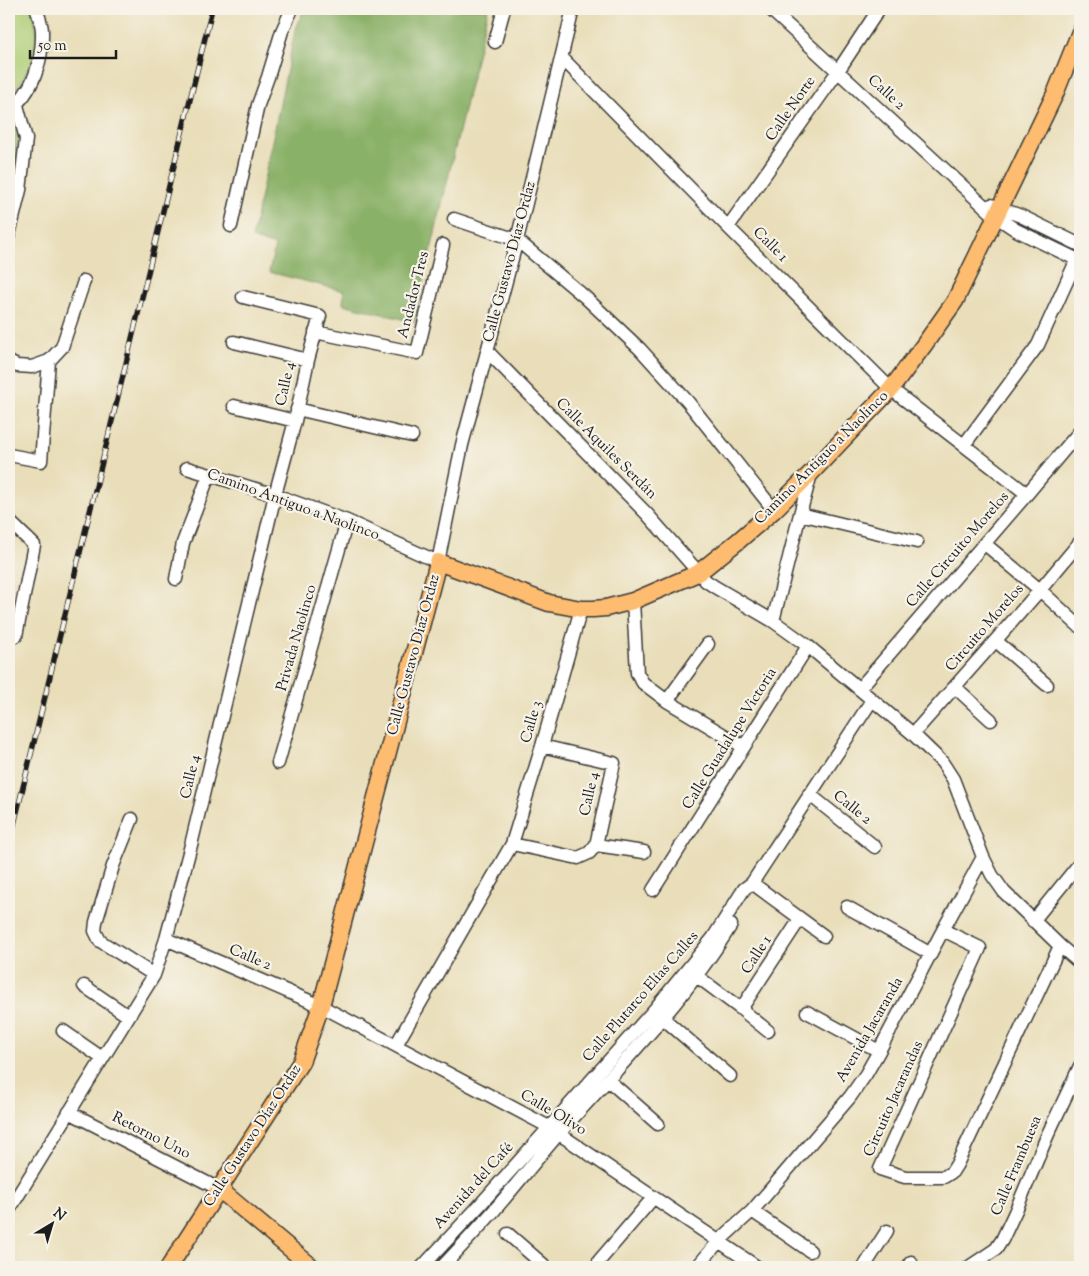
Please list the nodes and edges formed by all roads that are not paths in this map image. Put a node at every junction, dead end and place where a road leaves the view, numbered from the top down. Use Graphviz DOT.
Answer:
graph roads {
  1 [pos="37,9"];
  2 [pos="292,9"];
  3 [pos="504,9"];
  4 [pos="573,9"];
  5 [pos="770,9"];
  6 [pos="879,9"];
  7 [pos="1080,32"];
  8 [pos="495,42"];
  9 [pos="562,58"];
  10 [pos="838,71"];
  11 [pos="13,108"];
  12 [pos="997,212"];
  13 [pos="454,219"];
  14 [pos="231,226"];
  15 [pos="728,227"];
  16 [pos="9,235"];
  17 [pos="517,240"];
  18 [pos="444,244"];
  19 [pos="1080,244"];
  20 [pos="1079,260"];
  21 [pos="84,280"];
  22 [pos="243,297"];
  23 [pos="315,332"];
  24 [pos="234,342"];
  25 [pos="487,351"];
  26 [pos="308,360"];
  27 [pos="49,361"];
  28 [pos="9,362"];
  29 [pos="891,389"];
  30 [pos="234,406"];
  31 [pos="296,415"];
  32 [pos="1080,431"];
  33 [pos="412,436"];
  34 [pos="964,445"];
  35 [pos="9,455"];
  36 [pos="187,468"];
  37 [pos="812,473"];
  38 [pos="208,475"];
  39 [pos="1027,494"];
  40 [pos="275,496"];
  41 [pos="774,510"];
  42 [pos="800,514"];
  43 [pos="9,520"];
  44 [pos="347,521"];
  45 [pos="917,542"];
  46 [pos="1080,542"];
  47 [pos="985,544"];
  48 [pos="438,562"];
  49 [pos="698,573"];
  50 [pos="176,579"];
  51 [pos="1040,590"];
  52 [pos="633,601"];
  53 [pos="581,609"];
  54 [pos="773,621"];
  55 [pos="1080,627"];
  56 [pos="12,635"];
  57 [pos="996,641"];
  58 [pos="708,644"];
  59 [pos="808,646"];
  60 [pos="1047,685"];
  61 [pos="955,687"];
  62 [pos="859,689"];
  63 [pos="667,700"];
  64 [pos="872,700"];
  65 [pos="992,720"];
  66 [pos="913,734"];
  67 [pos="542,746"];
  68 [pos="744,746"];
  69 [pos="278,763"];
  70 [pos="809,794"];
  71 [pos="132,819"];
  72 [pos="512,844"];
  73 [pos="596,844"];
  74 [pos="875,847"];
  75 [pos="644,852"];
  76 [pos="983,857"];
  77 [pos="1080,863"];
  78 [pos="752,883"];
  79 [pos="653,890"];
  80 [pos="847,907"];
  81 [pos="800,919"];
  82 [pos="1033,921"];
  83 [pos="943,930"];
  84 [pos="824,936"];
  85 [pos="166,939"];
  86 [pos="1060,946"];
  87 [pos="931,954"];
  88 [pos="1080,963"];
  89 [pos="692,973"];
  90 [pos="154,975"];
  91 [pos="84,986"];
  92 [pos="321,1006"];
  93 [pos="741,1009"];
  94 [pos="807,1012"];
  95 [pos="658,1014"];
  96 [pos="128,1016"];
  97 [pos="63,1031"];
  98 [pos="768,1031"];
  99 [pos="396,1045"];
  100 [pos="879,1051"];
  101 [pos="102,1058"];
  102 [pos="1080,1066"];
  103 [pos="730,1076"];
  104 [pos="608,1080"];
  105 [pos="69,1112"];
  106 [pos="658,1124"];
  107 [pos="554,1130"];
  108 [pos="219,1189"];
  109 [pos="653,1198"];
  110 [pos="479,1206"];
  111 [pos="9,1210"];
  112 [pos="752,1211"];
  113 [pos="490,1215"];
  114 [pos="887,1231"];
  115 [pos="508,1234"];
  116 [pos="719,1241"];
  117 [pos="810,1251"];
  118 [pos="599,1261"];
  119 [pos="169,1267"];
  120 [pos="312,1267"];
  121 [pos="422,1267"];
  122 [pos="442,1267"];
  123 [pos="546,1267"];
  124 [pos="697,1267"];
  125 [pos="757,1267"];
  126 [pos="864,1267"];
  127 [pos="968,1267"];
  1 -- 11 [label="street"];
  2 -- 14 [label="street"];
  3 -- 8 [label="street"];
  4 -- 9 [label="street, Calle Gustavo Díaz Ordaz"];
  5 -- 10 [label="street, Calle 2"];
  6 -- 10 [label="street, Calle Norte"];
  7 -- 12 [label="main road, Camino Antiguo a Naolinco"];
  9 -- 15 [label="street, Calle 1"];
  9 -- 17 [label="street, Calle Gustavo Díaz Ordaz"];
  10 -- 12 [label="street, Calle 2"];
  10 -- 15 [label="street, Calle Norte"];
  11 -- 16 [label="street"];
  12 -- 19 [label="street, Calle 2"];
  12 -- 20 [label="street, Calle 2"];
  12 -- 29 [label="main road, Camino Antiguo a Naolinco"];
  13 -- 17 [label="street"];
  15 -- 29 [label="street, Calle 1"];
  17 -- 25 [label="street, Calle Gustavo Díaz Ordaz"];
  17 -- 41 [label="street"];
  18 -- 23 [label="street, Andador Tres"];
  20 -- 34 [label="street"];
  21 -- 27 [label="street"];
  22 -- 23 [label="street, Calle 4"];
  23 -- 26 [label="street, Calle 4"];
  24 -- 26 [label="street"];
  25 -- 48 [label="street, Calle Gustavo Díaz Ordaz"];
  25 -- 49 [label="street, Calle Aquiles Serdán"];
  26 -- 31 [label="street, Calle 4"];
  27 -- 28 [label="street"];
  27 -- 35 [label="street"];
  29 -- 34 [label="street, Calle 1"];
  29 -- 37 [label="main road, Camino Antiguo a Naolinco"];
  30 -- 31 [label="street"];
  31 -- 33 [label="street"];
  31 -- 40 [label="street, Calle 4"];
  32 -- 39 [label="street, Calle Circuito Morelos"];
  34 -- 39 [label="street, Calle 1"];
  36 -- 38 [label="street, Camino Antiguo a Naolinco"];
  37 -- 41 [label="main road, Camino Antiguo a Naolinco"];
  37 -- 42 [label="street"];
  38 -- 40 [label="street, Camino Antiguo a Naolinco"];
  38 -- 50 [label="street"];
  39 -- 47 [label="street, Calle Circuito Morelos"];
  40 -- 44 [label="street, Camino Antiguo a Naolinco"];
  40 -- 85 [label="street, Calle 4"];
  41 -- 49 [label="main road, Camino Antiguo a Naolinco"];
  42 -- 45 [label="street"];
  42 -- 54 [label="street"];
  43 -- 56 [label="street"];
  44 -- 48 [label="street, Camino Antiguo a Naolinco"];
  44 -- 69 [label="street, Privada Naolinco"];
  46 -- 51 [label="street, Circuito Morelos"];
  47 -- 51 [label="street"];
  47 -- 62 [label="street, Calle Circuito Morelos"];
  48 -- 53 [label="main road, Camino Antiguo a Naolinco"];
  48 -- 92 [label="main road, Calle Gustavo Díaz Ordaz"];
  49 -- 52 [label="main road, Camino Antiguo a Naolinco"];
  49 -- 54 [label="street, Calle Aquiles Serdán"];
  51 -- 55 [label="street"];
  51 -- 57 [label="street, Circuito Morelos"];
  52 -- 53 [label="main road, Camino Antiguo a Naolinco"];
  52 -- 63 [label="street"];
  53 -- 67 [label="street, Calle 3"];
  54 -- 59 [label="street, Calle Aquiles Serdán"];
  57 -- 60 [label="street"];
  57 -- 61 [label="street, Circuito Morelos"];
  58 -- 63 [label="street"];
  59 -- 62 [label="street, Calle Aquiles Serdán"];
  59 -- 68 [label="street, Calle Guadalupe Victoria"];
  61 -- 65 [label="street"];
  61 -- 66 [label="street, Circuito Morelos"];
  62 -- 64 [label="street, Calle Aquiles Serdán"];
  63 -- 68 [label="street"];
  64 -- 66 [label="street, Calle Aquiles Serdán"];
  64 -- 70 [label="street, Calle Plutarco Elías Calles"];
  66 -- 76 [label="street, Calle Aquiles Serdán"];
  67 -- 72 [label="street, Calle 3"];
  67 -- 73 [label="street, Calle 4"];
  68 -- 79 [label="street, Calle Guadalupe Victoria"];
  70 -- 74 [label="street, Calle 2"];
  70 -- 78 [label="street, Calle Plutarco Elías Calles"];
  71 -- 90 [label="street"];
  72 -- 73 [label="street"];
  72 -- 99 [label="street, Calle 3"];
  73 -- 75 [label="street"];
  76 -- 82 [label="street, Calle Aquiles Serdán"];
  76 -- 83 [label="street, Avenida Jacaranda"];
  77 -- 82 [label="street"];
  78 -- 81 [label="street"];
  78 -- 89 [label="street, Calle Plutarco Elías Calles"];
  80 -- 87 [label="street"];
  81 -- 84 [label="street"];
  81 -- 93 [label="street, Calle 1"];
  82 -- 86 [label="street, Calle Aquiles Serdán"];
  83 -- 86 [label="street, Circuito Jacarandas"];
  83 -- 87 [label="street, Avenida Jacaranda"];
  85 -- 90 [label="street, Calle 4"];
  85 -- 92 [label="street, Calle 2"];
  86 -- 88 [label="street, Calle Aquiles Serdán"];
  87 -- 100 [label="street, Avenida Jacaranda"];
  89 -- 93 [label="street"];
  89 -- 95 [label="street, Calle Plutarco Elías Calles"];
  90 -- 96 [label="street, Calle 4"];
  91 -- 96 [label="street"];
  92 -- 99 [label="street, Calle Olivo"];
  92 -- 108 [label="main road, Calle Gustavo Díaz Ordaz"];
  93 -- 98 [label="street"];
  94 -- 100 [label="street"];
  95 -- 103 [label="street"];
  95 -- 104 [label="street, Calle Plutarco Elías Calles"];
  95 -- 107 [label="street, Calle Plutarco Elías Calles"];
  96 -- 101 [label="street, Calle 4"];
  97 -- 101 [label="street"];
  99 -- 107 [label="street, Calle Olivo"];
  100 -- 112 [label="street, Avenida Jacaranda"];
  101 -- 105 [label="street, Calle 4"];
  102 -- 127 [label="street, Calle Frambuesa"];
  104 -- 106 [label="street"];
  104 -- 107 [label="street, Calle Plutarco Elías Calles"];
  105 -- 108 [label="street, Retorno Uno"];
  105 -- 111 [label="street, Calle 4"];
  107 -- 109 [label="street, Calle Olivo"];
  107 -- 110 [label="street, Avenida del Café"];
  107 -- 113 [label="street, Avenida del Café"];
  108 -- 119 [label="main road, Calle Gustavo Díaz Ordaz"];
  108 -- 120 [label="main road"];
  109 -- 116 [label="street, Calle Olivo"];
  109 -- 118 [label="street"];
  110 -- 113 [label="street"];
  110 -- 121 [label="street, Avenida del Café"];
  112 -- 116 [label="street, Avenida Jacaranda"];
  112 -- 117 [label="street"];
  113 -- 122 [label="street, Avenida del Café"];
  114 -- 126 [label="street"];
  115 -- 123 [label="street"];
  116 -- 124 [label="street, Avenida Jacaranda"];
  116 -- 125 [label="street, Calle Olivo"];
}
